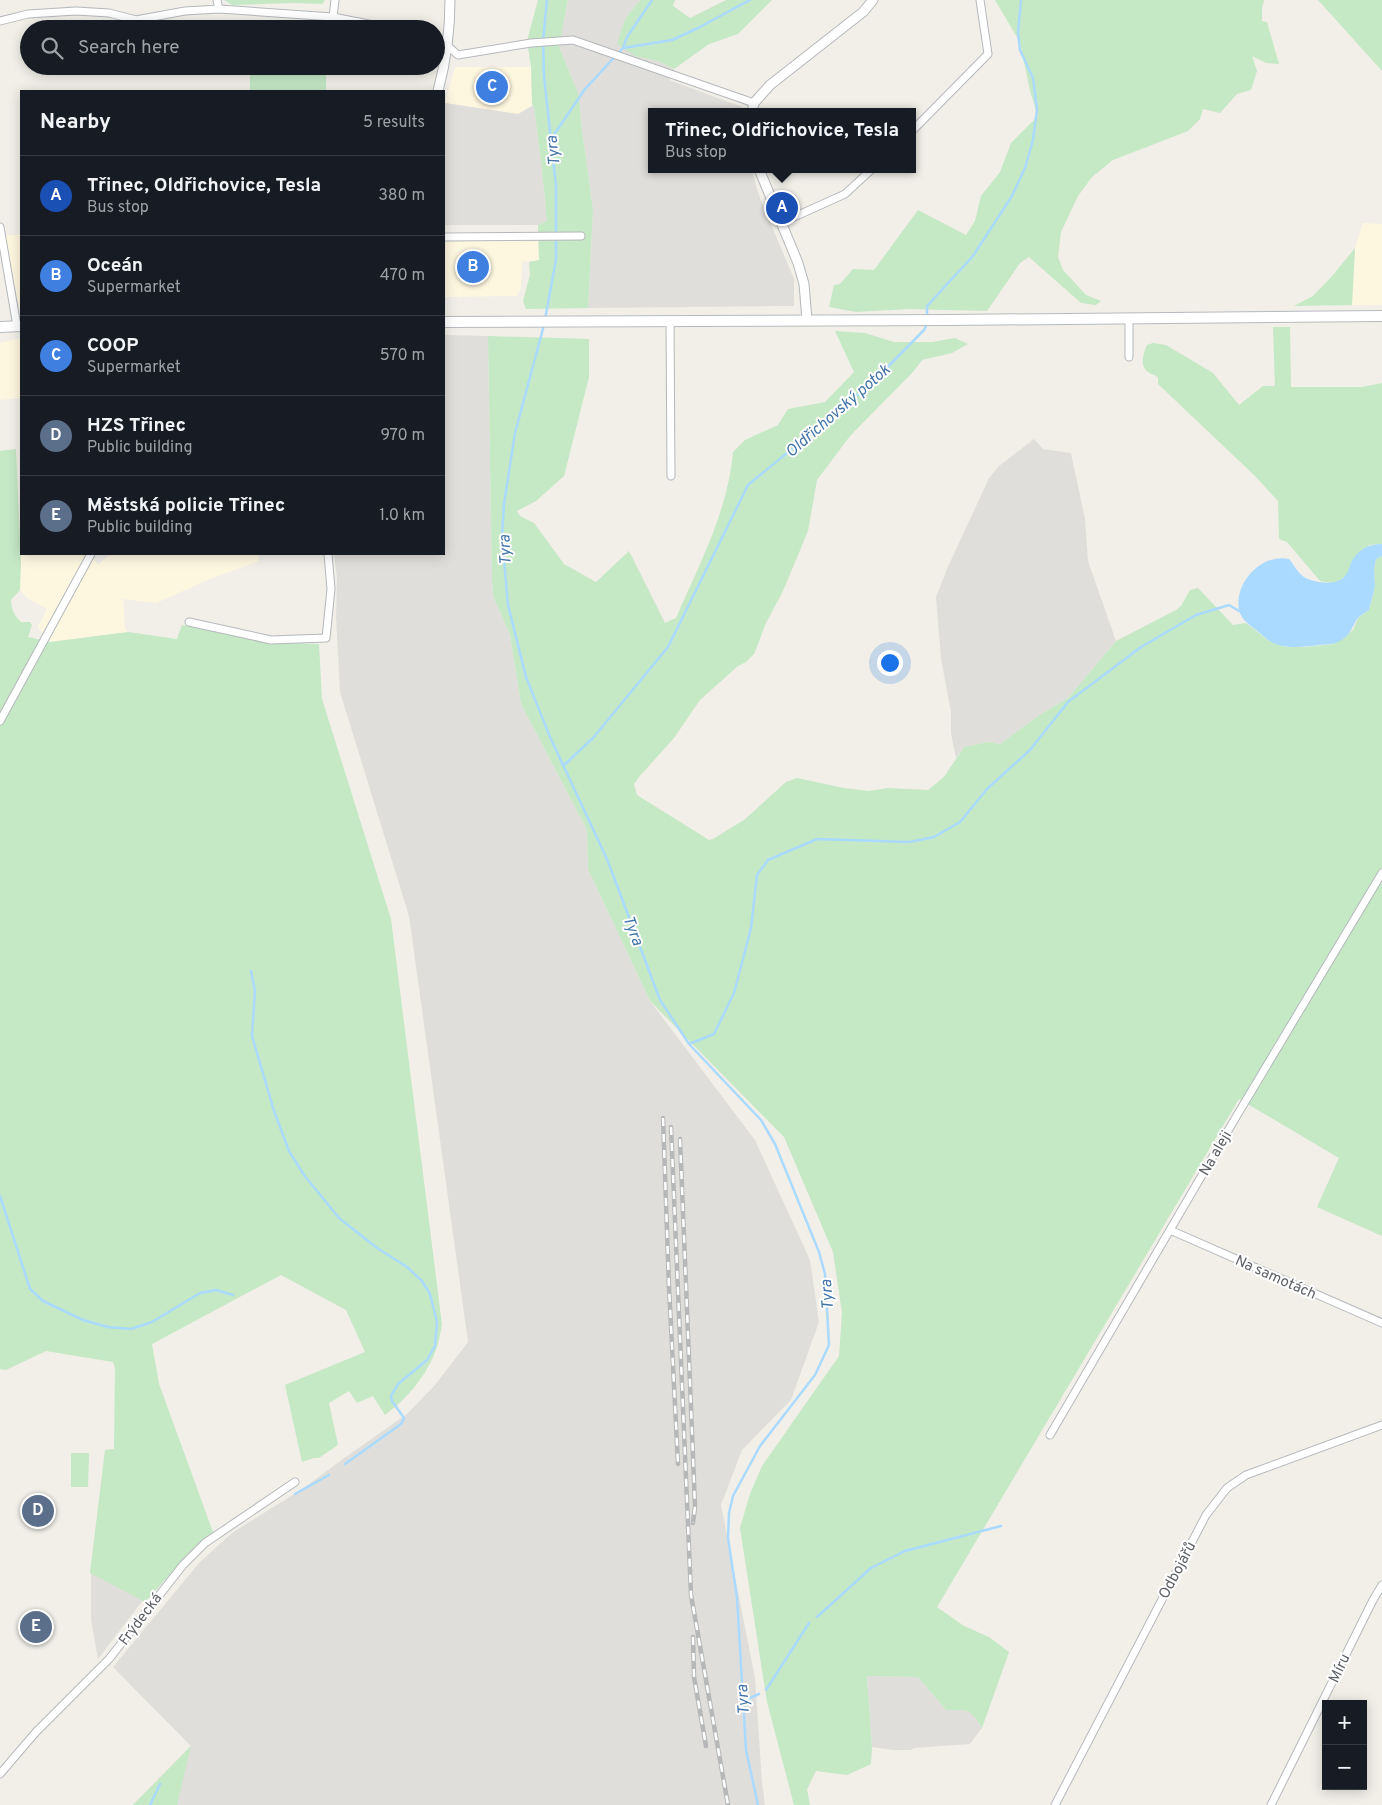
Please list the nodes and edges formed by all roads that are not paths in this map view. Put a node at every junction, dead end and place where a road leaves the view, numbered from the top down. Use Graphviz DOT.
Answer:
graph roads {
  1 [pos="217,0"];
  2 [pos="335,0"];
  3 [pos="450,0"];
  4 [pos="873,0"];
  5 [pos="980,0"];
  6 [pos="219,9"];
  7 [pos="332,17"];
  8 [pos="348,20"];
  9 [pos="0,21"];
  10 [pos="445,44"];
  11 [pos="448,47"];
  12 [pos="445,65"];
  13 [pos="442,75"];
  14 [pos="438,90"];
  15 [pos="753,107"];
  16 [pos="916,127"];
  17 [pos="761,173"];
  18 [pos="868,173"];
  19 [pos="783,222"];
  20 [pos="0,227"];
  21 [pos="581,236"];
  22 [pos="445,237"];
  23 [pos="1382,316"];
  24 [pos="1130,318"];
  25 [pos="670,320"];
  26 [pos="807,320"];
  27 [pos="445,322"];
  28 [pos="19,326"];
  29 [pos="0,327"];
  30 [pos="1129,357"];
  31 [pos="671,476"];
  32 [pos="90,555"];
  33 [pos="328,555"];
  34 [pos="189,622"];
  35 [pos="0,721"];
  36 [pos="1382,873"];
  37 [pos="1170,1230"];
  38 [pos="1382,1323"];
  39 [pos="1382,1425"];
  40 [pos="1050,1435"];
  41 [pos="295,1482"];
  42 [pos="1382,1585"];
  43 [pos="1379,1599"];
  44 [pos="0,1774"];
  45 [pos="1055,1805"];
  46 [pos="1271,1805"];
  1 -- 6 [label="street"];
  2 -- 7 [label="street"];
  3 -- 11 [label="street"];
  4 -- 15 [label="street"];
  5 -- 16 [label="street"];
  6 -- 7 [label="street"];
  6 -- 9 [label="street"];
  7 -- 8 [label="street"];
  10 -- 11 [label="street"];
  11 -- 12 [label="street"];
  11 -- 15 [label="street"];
  13 -- 14 [label="street"];
  17 -- 19 [label="street"];
  18 -- 19 [label="street"];
  19 -- 26 [label="street"];
  20 -- 28 [label="street"];
  21 -- 22 [label="street"];
  23 -- 24 [label="main road"];
  24 -- 26 [label="main road"];
  24 -- 30 [label="street"];
  25 -- 26 [label="main road"];
  25 -- 27 [label="main road"];
  25 -- 31 [label="street"];
  28 -- 29 [label="main road"];
  32 -- 35 [label="street"];
  33 -- 34 [label="street"];
  36 -- 37 [label="street, Na aleji"];
  37 -- 38 [label="street, Na samotách"];
  37 -- 40 [label="street, Na aleji"];
  39 -- 45 [label="street, Odbojářů"];
  41 -- 44 [label="street, Frýdecká"];
  42 -- 43 [label="street, Míru"];
  43 -- 46 [label="street, Míru"];
}
